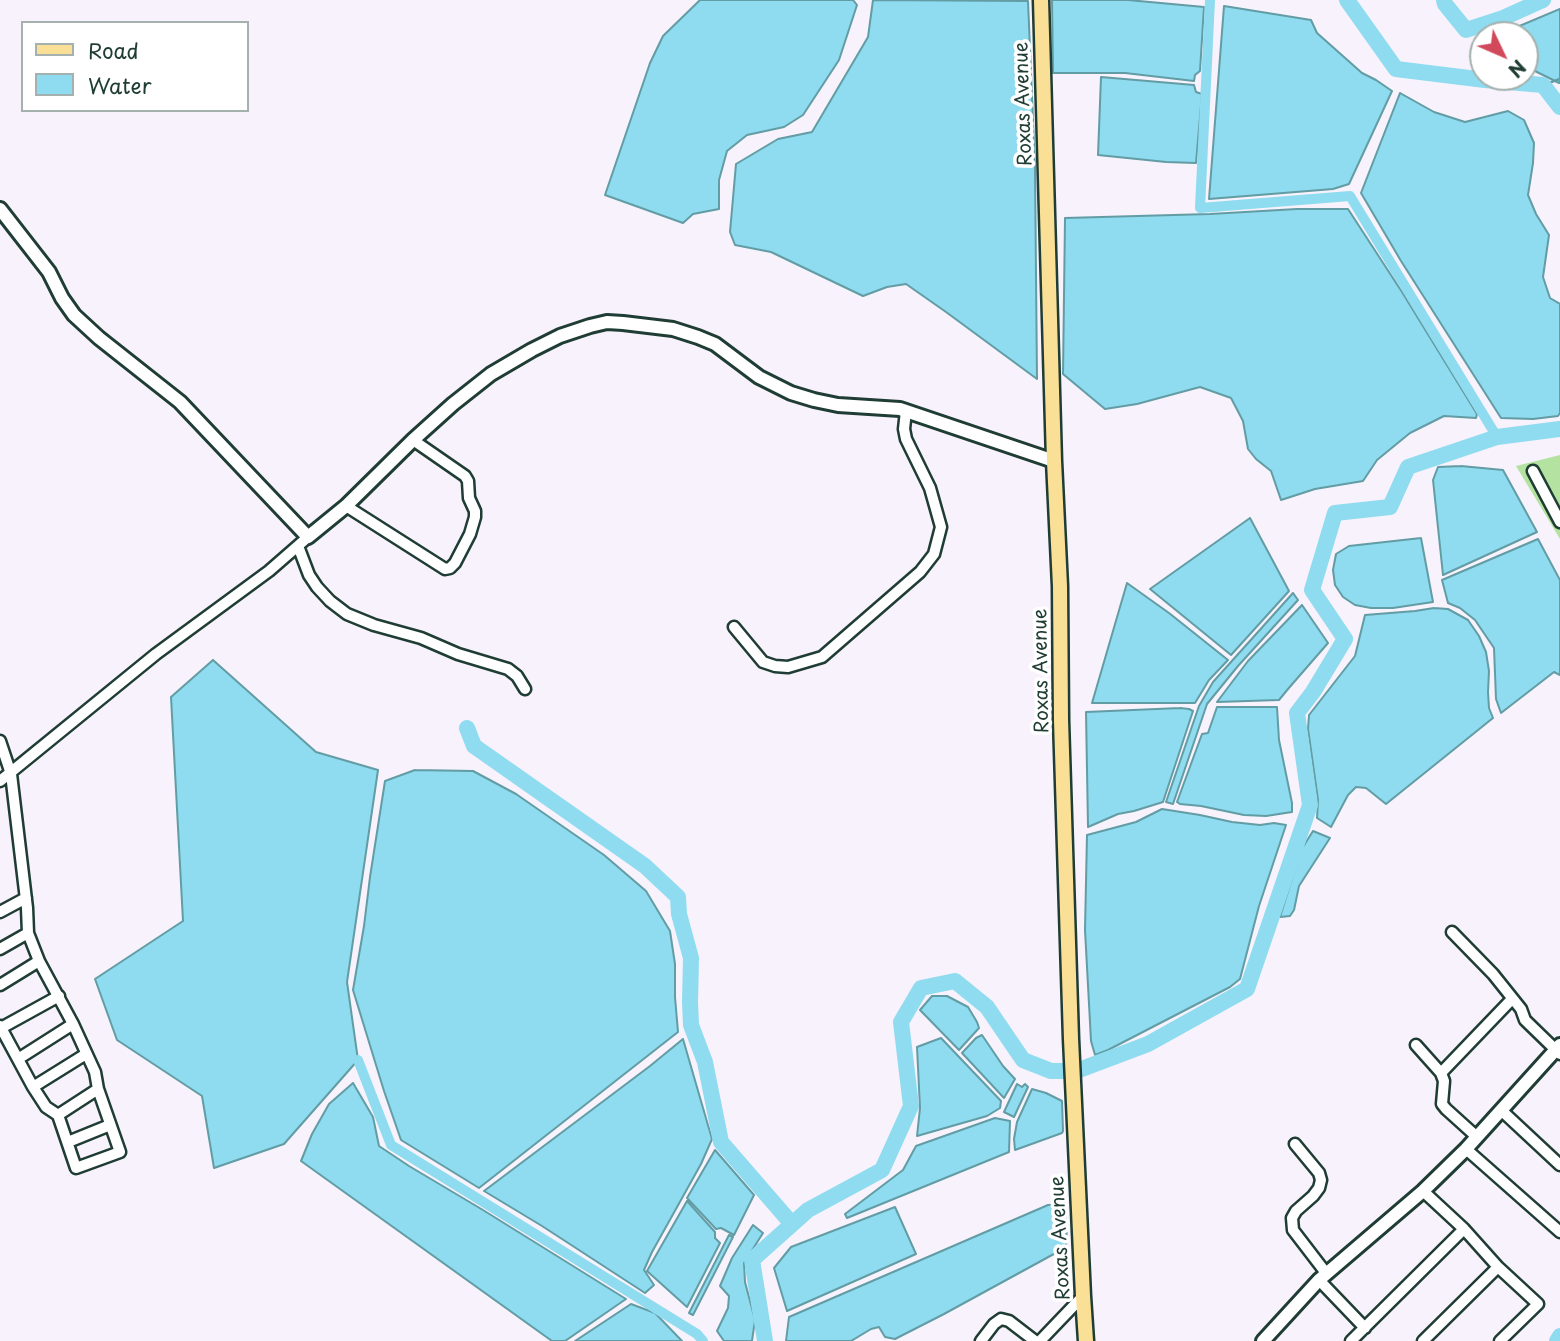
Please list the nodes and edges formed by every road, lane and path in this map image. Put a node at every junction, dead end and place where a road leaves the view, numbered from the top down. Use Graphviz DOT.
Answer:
graph roads {
  1 [pos="1041,0"];
  2 [pos="0,209"];
  3 [pos="906,411"];
  4 [pos="413,440"];
  5 [pos="1054,461"];
  6 [pos="1533,471"];
  7 [pos="346,506"];
  8 [pos="1558,515"];
  9 [pos="303,541"];
  10 [pos="734,627"];
  11 [pos="525,690"];
  12 [pos="0,741"];
  13 [pos="11,774"];
  14 [pos="0,781"];
  15 [pos="26,898"];
  16 [pos="0,912"];
  17 [pos="1452,932"];
  18 [pos="28,933"];
  19 [pos="0,949"];
  20 [pos="39,961"];
  21 [pos="0,985"];
  22 [pos="59,996"];
  23 [pos="1513,999"];
  24 [pos="74,1024"];
  25 [pos="1,1027"];
  26 [pos="1416,1045"];
  27 [pos="1558,1050"];
  28 [pos="86,1054"];
  29 [pos="18,1059"];
  30 [pos="1441,1073"];
  31 [pos="33,1087"];
  32 [pos="98,1089"];
  33 [pos="1501,1110"];
  34 [pos="58,1115"];
  35 [pos="110,1125"];
  36 [pos="1478,1137"];
  37 [pos="68,1142"];
  38 [pos="1295,1144"];
  39 [pos="1466,1149"];
  40 [pos="1560,1165"];
  41 [pos="1423,1191"];
  42 [pos="1464,1229"];
  43 [pos="1560,1232"];
  44 [pos="1498,1267"];
  45 [pos="1322,1277"];
  46 [pos="1083,1296"];
  47 [pos="1365,1328"];
  48 [pos="981,1341"];
  49 [pos="1037,1341"];
  50 [pos="1086,1341"];
  51 [pos="1263,1341"];
  52 [pos="1351,1341"];
  53 [pos="1423,1341"];
  54 [pos="1500,1341"];
  1 -- 5 [label="main road, Roxas Avenue"];
  2 -- 9 [label="street"];
  3 -- 4 [label="street"];
  3 -- 5 [label="street"];
  3 -- 10 [label="street"];
  4 -- 7 [label="street"];
  4 -- 7 [label="street"];
  5 -- 46 [label="main road, Roxas Avenue"];
  6 -- 8 [label="street"];
  7 -- 9 [label="street"];
  9 -- 11 [label="street"];
  9 -- 13 [label="street"];
  12 -- 13 [label="street"];
  13 -- 14 [label="street"];
  13 -- 15 [label="street"];
  15 -- 16 [label="street"];
  15 -- 18 [label="street"];
  17 -- 23 [label="street"];
  18 -- 19 [label="street"];
  18 -- 20 [label="street"];
  20 -- 21 [label="street"];
  20 -- 22 [label="street"];
  22 -- 24 [label="street"];
  22 -- 25 [label="street"];
  23 -- 27 [label="street"];
  23 -- 30 [label="street"];
  24 -- 28 [label="street"];
  24 -- 29 [label="street"];
  25 -- 29 [label="street"];
  26 -- 30 [label="street"];
  27 -- 33 [label="street"];
  28 -- 31 [label="street"];
  28 -- 32 [label="street"];
  29 -- 31 [label="street"];
  30 -- 36 [label="street"];
  31 -- 34 [label="street"];
  32 -- 34 [label="street"];
  32 -- 35 [label="street"];
  33 -- 36 [label="street"];
  33 -- 40 [label="street"];
  34 -- 37 [label="street"];
  35 -- 37 [label="street"];
  35 -- 37 [label="street"];
  36 -- 39 [label="street"];
  38 -- 45 [label="street"];
  39 -- 41 [label="street"];
  39 -- 43 [label="street"];
  41 -- 42 [label="street"];
  41 -- 45 [label="street"];
  42 -- 44 [label="street"];
  42 -- 47 [label="street"];
  44 -- 53 [label="street"];
  44 -- 54 [label="street"];
  45 -- 47 [label="street"];
  45 -- 51 [label="street"];
  46 -- 49 [label="street"];
  46 -- 50 [label="main road, Roxas Avenue"];
  47 -- 52 [label="street"];
  48 -- 49 [label="street"];
}
